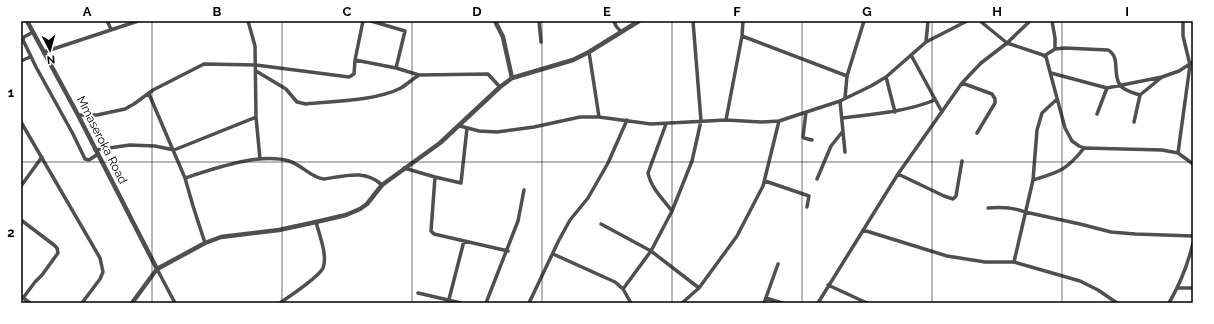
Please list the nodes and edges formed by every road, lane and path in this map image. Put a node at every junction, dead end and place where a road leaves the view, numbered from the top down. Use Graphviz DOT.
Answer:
graph roads {
  1 [pos="27,21"];
  2 [pos="107,21"];
  3 [pos="138,21"];
  4 [pos="248,21"];
  5 [pos="363,21"];
  6 [pos="372,21"];
  7 [pos="495,21"];
  8 [pos="539,21"];
  9 [pos="614,21"];
  10 [pos="639,21"];
  11 [pos="693,21"];
  12 [pos="743,21"];
  13 [pos="864,21"];
  14 [pos="928,21"];
  15 [pos="967,21"];
  16 [pos="980,21"];
  17 [pos="1030,21"];
  18 [pos="1052,21"];
  19 [pos="1183,21"];
  20 [pos="111,30"];
  21 [pos="33,32"];
  22 [pos="621,32"];
  23 [pos="742,36"];
  24 [pos="540,42"];
  25 [pos="926,42"];
  26 [pos="1007,43"];
  27 [pos="1055,49"];
  28 [pos="44,52"];
  29 [pos="589,52"];
  30 [pos="911,55"];
  31 [pos="1044,56"];
  32 [pos="30,57"];
  33 [pos="355,60"];
  34 [pos="21,61"];
  35 [pos="1191,64"];
  36 [pos="256,65"];
  37 [pos="396,68"];
  38 [pos="256,71"];
  39 [pos="1051,73"];
  40 [pos="419,75"];
  41 [pos="847,76"];
  42 [pos="886,77"];
  43 [pos="1162,77"];
  44 [pos="512,78"];
  45 [pos="1146,80"];
  46 [pos="962,83"];
  47 [pos="1120,85"];
  48 [pos="500,87"];
  49 [pos="1107,88"];
  50 [pos="1150,88"];
  51 [pos="149,94"];
  52 [pos="1140,95"];
  53 [pos="845,98"];
  54 [pos="935,100"];
  55 [pos="1056,100"];
  56 [pos="840,101"];
  57 [pos="806,112"];
  58 [pos="895,112"];
  59 [pos="942,112"];
  60 [pos="1097,114"];
  61 [pos="78,115"];
  62 [pos="256,117"];
  63 [pos="599,117"];
  64 [pos="842,118"];
  65 [pos="627,120"];
  66 [pos="726,120"];
  67 [pos="701,121"];
  68 [pos="779,121"];
  69 [pos="21,122"];
  70 [pos="1134,122"];
  71 [pos="666,124"];
  72 [pos="460,126"];
  73 [pos="467,128"];
  74 [pos="843,131"];
  75 [pos="977,133"];
  76 [pos="812,140"];
  77 [pos="1084,148"];
  78 [pos="174,150"];
  79 [pos="96,152"];
  80 [pos="845,152"];
  81 [pos="1178,153"];
  82 [pos="42,157"];
  83 [pos="260,159"];
  84 [pos="962,160"];
  85 [pos="1193,164"];
  86 [pos="404,168"];
  87 [pos="898,174"];
  88 [pos="186,178"];
  89 [pos="435,178"];
  90 [pos="817,179"];
  91 [pos="1033,180"];
  92 [pos="765,181"];
  93 [pos="382,185"];
  94 [pos="21,186"];
  95 [pos="524,190"];
  96 [pos="807,207"];
  97 [pos="988,208"];
  98 [pos="672,211"];
  99 [pos="1025,212"];
  100 [pos="21,220"];
  101 [pos="316,222"];
  102 [pos="601,224"];
  103 [pos="863,230"];
  104 [pos="1193,236"];
  105 [pos="464,241"];
  106 [pos="1193,242"];
  107 [pos="205,243"];
  108 [pos="508,251"];
  109 [pos="651,251"];
  110 [pos="552,254"];
  111 [pos="1014,262"];
  112 [pos="778,264"];
  113 [pos="156,269"];
  114 [pos="828,285"];
  115 [pos="699,288"];
  116 [pos="1177,288"];
  117 [pos="1193,288"];
  118 [pos="623,289"];
  119 [pos="418,293"];
  120 [pos="22,297"];
  121 [pos="766,298"];
  122 [pos="448,302"];
  123 [pos="30,303"];
  124 [pos="82,303"];
  125 [pos="132,303"];
  126 [pos="175,303"];
  127 [pos="280,303"];
  128 [pos="461,303"];
  129 [pos="486,303"];
  130 [pos="530,303"];
  131 [pos="631,303"];
  132 [pos="682,303"];
  133 [pos="764,303"];
  134 [pos="782,303"];
  135 [pos="818,303"];
  136 [pos="865,303"];
  137 [pos="1117,303"];
  138 [pos="1169,303"];
  1 -- 21 [label="street, Mmaseroka Road"];
  2 -- 20 [label="street"];
  3 -- 20 [label="street"];
  4 -- 36 [label="street"];
  5 -- 33 [label="street"];
  6 -- 37 [label="street"];
  7 -- 44 [label="street"];
  8 -- 24 [label="street"];
  9 -- 22 [label="street"];
  10 -- 22 [label="street"];
  11 -- 67 [label="street"];
  12 -- 23 [label="street"];
  13 -- 41 [label="street"];
  14 -- 25 [label="street"];
  15 -- 25 [label="street"];
  16 -- 26 [label="street"];
  17 -- 26 [label="street"];
  18 -- 27 [label="street"];
  19 -- 35 [label="street"];
  20 -- 28 [label="street"];
  21 -- 28 [label="street, Mmaseroka Road"];
  21 -- 32 [label="street"];
  22 -- 29 [label="street"];
  23 -- 41 [label="street"];
  23 -- 66 [label="street"];
  25 -- 30 [label="street"];
  26 -- 31 [label="street"];
  26 -- 46 [label="street"];
  27 -- 31 [label="street"];
  27 -- 47 [label="street"];
  28 -- 61 [label="street, Mmaseroka Road"];
  29 -- 44 [label="street"];
  29 -- 63 [label="street"];
  30 -- 42 [label="street"];
  30 -- 54 [label="street"];
  31 -- 39 [label="street"];
  32 -- 34 [label="street"];
  32 -- 79 [label="street"];
  33 -- 36 [label="street"];
  33 -- 37 [label="street"];
  35 -- 43 [label="street"];
  35 -- 81 [label="street"];
  36 -- 38 [label="street"];
  36 -- 51 [label="street"];
  37 -- 40 [label="street"];
  38 -- 40 [label="street"];
  38 -- 62 [label="street"];
  39 -- 49 [label="street"];
  39 -- 55 [label="street"];
  40 -- 48 [label="street"];
  41 -- 53 [label="street"];
  42 -- 53 [label="street"];
  42 -- 58 [label="street"];
  43 -- 45 [label="street"];
  43 -- 50 [label="street"];
  44 -- 48 [label="street"];
  45 -- 47 [label="street"];
  45 -- 50 [label="street"];
  46 -- 59 [label="street"];
  46 -- 75 [label="street"];
  47 -- 49 [label="street"];
  47 -- 52 [label="street"];
  48 -- 72 [label="street"];
  49 -- 60 [label="street"];
  50 -- 52 [label="street"];
  51 -- 61 [label="street"];
  51 -- 78 [label="street"];
  52 -- 70 [label="street"];
  53 -- 56 [label="street"];
  54 -- 58 [label="street"];
  54 -- 59 [label="street"];
  55 -- 77 [label="street"];
  55 -- 91 [label="street"];
  56 -- 57 [label="street"];
  56 -- 64 [label="street"];
  57 -- 68 [label="street"];
  57 -- 76 [label="street"];
  58 -- 64 [label="street"];
  59 -- 87 [label="street"];
  61 -- 79 [label="street, Mmaseroka Road"];
  62 -- 78 [label="street"];
  62 -- 83 [label="street"];
  63 -- 65 [label="street"];
  63 -- 73 [label="street"];
  64 -- 74 [label="street"];
  65 -- 71 [label="street"];
  65 -- 110 [label="street"];
  66 -- 67 [label="street"];
  66 -- 68 [label="street"];
  67 -- 71 [label="street"];
  67 -- 98 [label="street"];
  68 -- 92 [label="street"];
  69 -- 82 [label="street"];
  71 -- 98 [label="street"];
  72 -- 73 [label="street"];
  72 -- 86 [label="street"];
  73 -- 89 [label="street"];
  74 -- 80 [label="street"];
  74 -- 90 [label="street"];
  77 -- 81 [label="street"];
  77 -- 91 [label="street"];
  78 -- 79 [label="street"];
  78 -- 88 [label="street"];
  79 -- 113 [label="street, Mmaseroka Road"];
  81 -- 85 [label="street"];
  82 -- 94 [label="street"];
  82 -- 124 [label="street"];
  83 -- 88 [label="street"];
  83 -- 93 [label="street"];
  84 -- 87 [label="street"];
  86 -- 89 [label="street"];
  86 -- 93 [label="street"];
  87 -- 103 [label="street"];
  88 -- 107 [label="street"];
  89 -- 105 [label="street"];
  91 -- 99 [label="street"];
  92 -- 96 [label="street"];
  92 -- 115 [label="street"];
  93 -- 101 [label="street"];
  95 -- 108 [label="street"];
  97 -- 99 [label="street"];
  98 -- 109 [label="street"];
  99 -- 104 [label="street"];
  99 -- 111 [label="street"];
  100 -- 120 [label="street"];
  101 -- 107 [label="street"];
  101 -- 127 [label="street"];
  102 -- 109 [label="street"];
  103 -- 111 [label="street"];
  103 -- 114 [label="street"];
  105 -- 108 [label="street"];
  105 -- 122 [label="street"];
  106 -- 116 [label="street"];
  107 -- 113 [label="street"];
  108 -- 129 [label="street"];
  109 -- 115 [label="street"];
  109 -- 118 [label="street"];
  110 -- 118 [label="street"];
  110 -- 130 [label="street"];
  111 -- 137 [label="street"];
  112 -- 121 [label="street"];
  113 -- 125 [label="street"];
  113 -- 126 [label="street"];
  114 -- 135 [label="street"];
  114 -- 136 [label="street"];
  115 -- 132 [label="street"];
  116 -- 117 [label="street"];
  116 -- 138 [label="street"];
  118 -- 131 [label="street"];
  119 -- 122 [label="street"];
  120 -- 123 [label="street"];
  121 -- 133 [label="street"];
  121 -- 134 [label="street"];
  122 -- 128 [label="street"];
}
